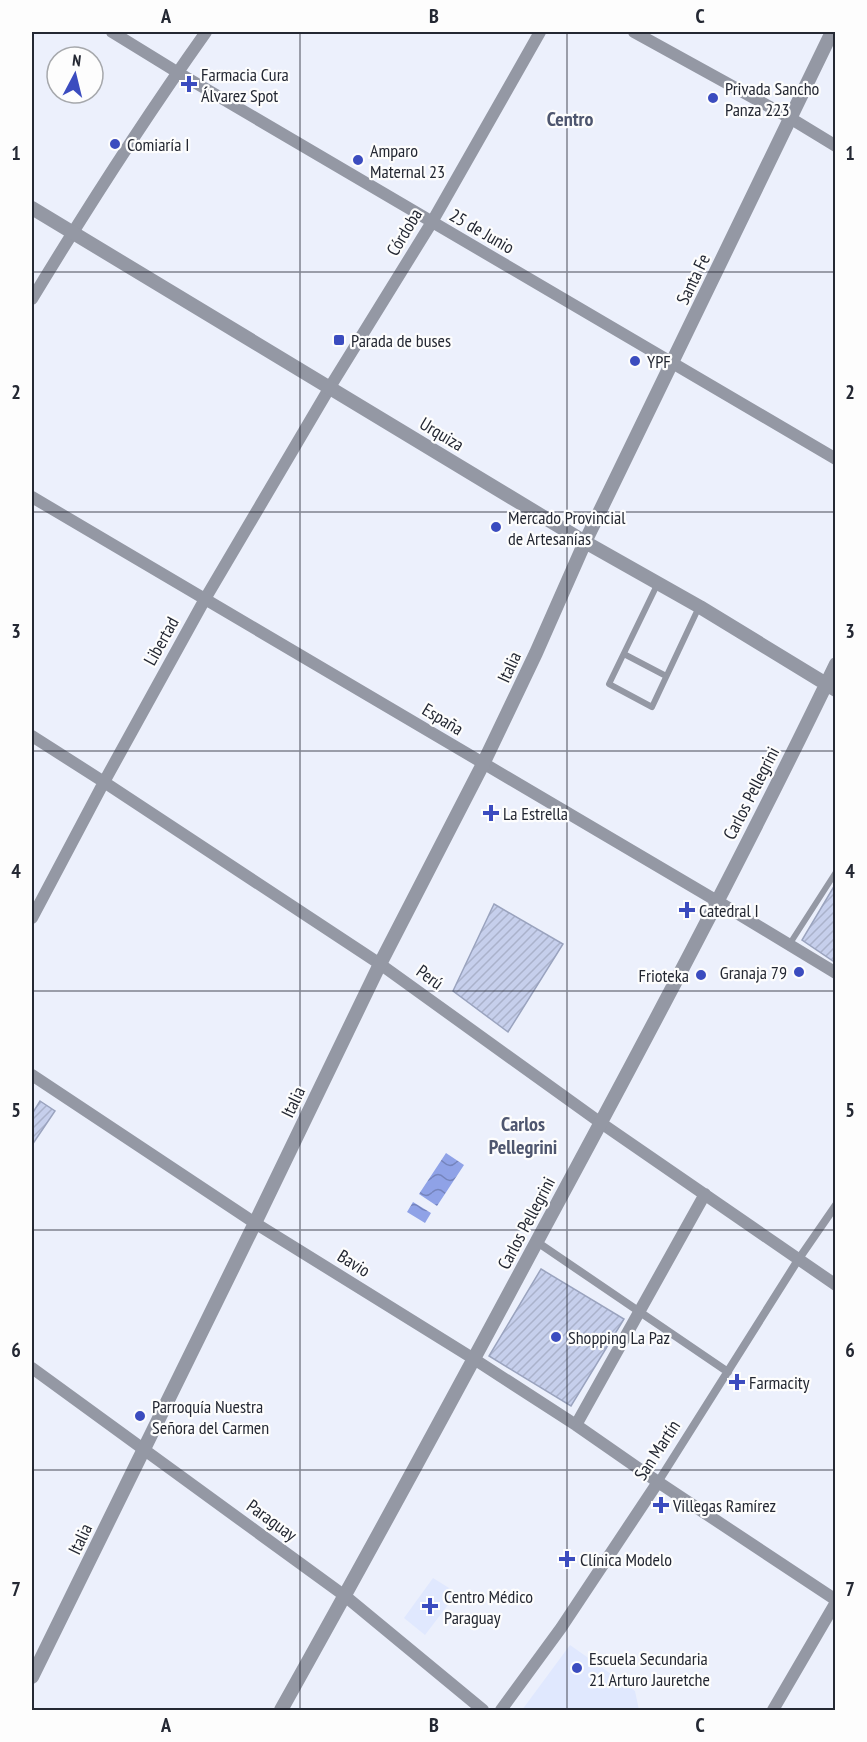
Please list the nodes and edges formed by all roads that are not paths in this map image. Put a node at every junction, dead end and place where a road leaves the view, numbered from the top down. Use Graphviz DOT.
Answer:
graph roads {
  1 [pos="112,32"];
  2 [pos="206,32"];
  3 [pos="540,32"];
  4 [pos="634,32"];
  5 [pos="832,32"];
  6 [pos="177,72"];
  7 [pos="790,118"];
  8 [pos="836,146"];
  9 [pos="32,208"];
  10 [pos="432,222"];
  11 [pos="73,232"];
  12 [pos="32,299"];
  13 [pos="673,362"];
  14 [pos="330,387"];
  15 [pos="836,459"];
  16 [pos="32,497"];
  17 [pos="585,542"];
  18 [pos="658,583"];
  19 [pos="205,599"];
  20 [pos="700,607"];
  21 [pos="624,654"];
  22 [pos="836,664"];
  23 [pos="666,676"];
  24 [pos="831,687"];
  25 [pos="32,736"];
  26 [pos="483,764"];
  27 [pos="104,782"];
  28 [pos="836,872"];
  29 [pos="717,901"];
  30 [pos="32,918"];
  31 [pos="789,945"];
  32 [pos="380,964"];
  33 [pos="836,973"];
  34 [pos="32,1076"];
  35 [pos="601,1123"];
  36 [pos="705,1194"];
  37 [pos="836,1205"];
  38 [pos="255,1223"];
  39 [pos="537,1242"];
  40 [pos="798,1260"];
  41 [pos="836,1285"];
  42 [pos="640,1312"];
  43 [pos="474,1359"];
  44 [pos="32,1368"];
  45 [pos="728,1372"];
  46 [pos="576,1425"];
  47 [pos="144,1450"];
  48 [pos="658,1482"];
  49 [pos="345,1596"];
  50 [pos="836,1601"];
  51 [pos="32,1677"];
  52 [pos="281,1710"];
  53 [pos="483,1710"];
  54 [pos="501,1710"];
  55 [pos="773,1710"];
  1 -- 6 [label="street, 25 de Junio"];
  2 -- 6 [label="street"];
  3 -- 10 [label="street, Córdoba"];
  4 -- 7 [label="street"];
  5 -- 7 [label="street, Santa Fe"];
  6 -- 10 [label="street, 25 de Junio"];
  6 -- 11 [label="street"];
  7 -- 8 [label="street"];
  7 -- 13 [label="street, Santa Fe"];
  9 -- 11 [label="street, Urquiza"];
  10 -- 13 [label="street, 25 de Junio"];
  10 -- 14 [label="street, Córdoba"];
  11 -- 12 [label="street"];
  11 -- 14 [label="street, Urquiza"];
  13 -- 15 [label="street, 25 de Junio"];
  13 -- 17 [label="street, Santa Fe"];
  14 -- 17 [label="street, Urquiza"];
  14 -- 19 [label="street, Libertad"];
  16 -- 19 [label="street, España"];
  17 -- 18 [label="street, Urquiza"];
  17 -- 26 [label="street, Italia"];
  18 -- 20 [label="street, Urquiza"];
  18 -- 21 [label="lane"];
  19 -- 26 [label="street, España"];
  19 -- 27 [label="street, Libertad"];
  20 -- 23 [label="lane"];
  20 -- 24 [label="street, Urquiza"];
  21 -- 23 [label="lane"];
  21 -- 23 [label="lane"];
  22 -- 24 [label="street, Carlos Pellegrini"];
  24 -- 29 [label="street, Carlos Pellegrini"];
  25 -- 27 [label="street, Perú"];
  26 -- 29 [label="street, España"];
  26 -- 32 [label="street, Italia"];
  27 -- 30 [label="street, Libertad"];
  27 -- 32 [label="street, Perú"];
  28 -- 31 [label="lane"];
  29 -- 31 [label="street, España"];
  29 -- 35 [label="street, Carlos Pellegrini"];
  31 -- 33 [label="street, España"];
  32 -- 35 [label="street, Perú"];
  32 -- 38 [label="street, Italia"];
  34 -- 38 [label="street, Bavio"];
  35 -- 36 [label="street, Perú"];
  35 -- 39 [label="street, Carlos Pellegrini"];
  36 -- 40 [label="street, Perú"];
  36 -- 42 [label="street"];
  37 -- 40 [label="street, San Martín"];
  38 -- 43 [label="street, Bavio"];
  38 -- 47 [label="street, Italia"];
  39 -- 42 [label="street"];
  39 -- 43 [label="street, Carlos Pellegrini"];
  40 -- 41 [label="street, Perú"];
  40 -- 45 [label="street, San Martín"];
  42 -- 45 [label="street"];
  42 -- 46 [label="street"];
  43 -- 46 [label="street, Bavio"];
  43 -- 49 [label="street, Carlos Pellegrini"];
  44 -- 47 [label="street, Paraguay"];
  45 -- 48 [label="street, San Martín"];
  46 -- 48 [label="street, Bavio"];
  47 -- 49 [label="street, Paraguay"];
  47 -- 51 [label="street, Italia"];
  48 -- 50 [label="street, Bavio"];
  48 -- 54 [label="street, San Martín"];
  49 -- 52 [label="street, Carlos Pellegrini"];
  49 -- 53 [label="street, Paraguay"];
  50 -- 55 [label="street"];
}
